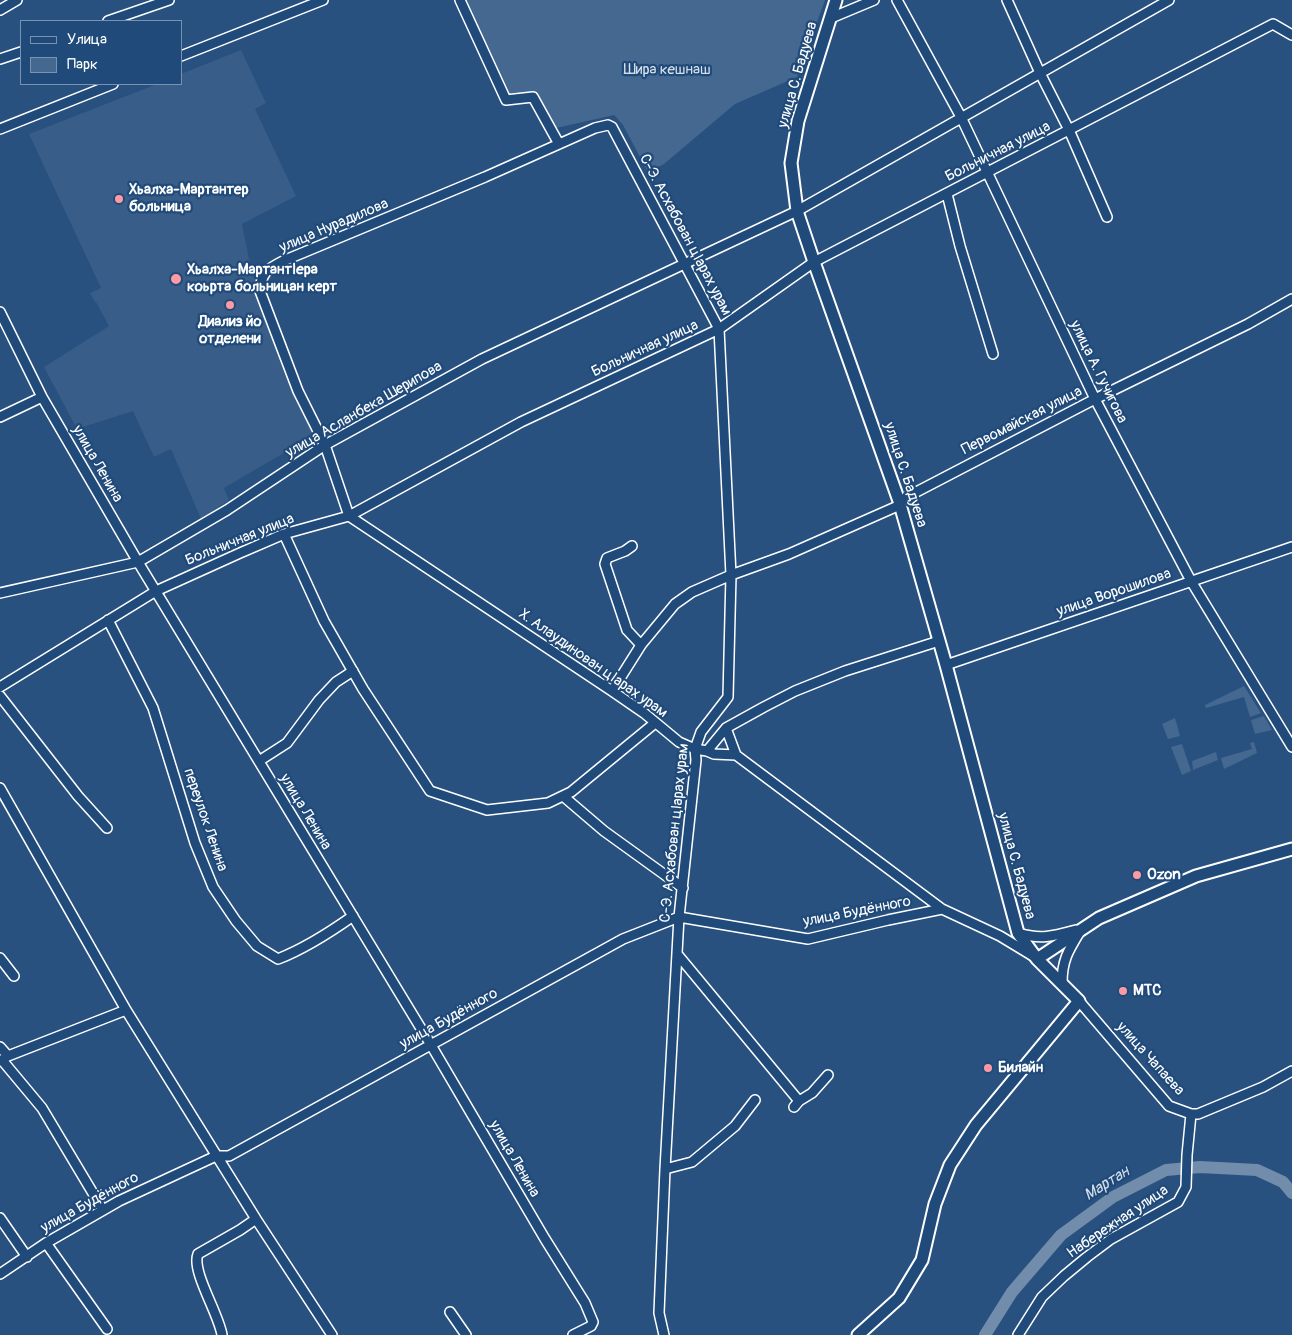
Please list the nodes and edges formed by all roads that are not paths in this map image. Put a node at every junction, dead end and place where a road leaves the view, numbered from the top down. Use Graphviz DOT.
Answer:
graph roads {
  1 [pos="17,0"];
  2 [pos="169,0"];
  3 [pos="323,0"];
  4 [pos="460,0"];
  5 [pos="836,0"];
  6 [pos="874,0"];
  7 [pos="897,0"];
  8 [pos="1007,0"];
  9 [pos="1169,0"];
  10 [pos="0,10"];
  11 [pos="831,18"];
  12 [pos="111,20"];
  13 [pos="1292,35"];
  14 [pos="20,52"];
  15 [pos="182,56"];
  16 [pos="0,59"];
  17 [pos="1040,73"];
  18 [pos="110,85"];
  19 [pos="961,117"];
  20 [pos="0,129"];
  21 [pos="1069,130"];
  22 [pos="559,144"];
  23 [pos="987,173"];
  24 [pos="947,194"];
  25 [pos="798,211"];
  26 [pos="1107,217"];
  27 [pos="814,262"];
  28 [pos="685,264"];
  29 [pos="1292,300"];
  30 [pos="0,312"];
  31 [pos="719,329"];
  32 [pos="993,354"];
  33 [pos="42,397"];
  34 [pos="1095,399"];
  35 [pos="0,417"];
  36 [pos="325,445"];
  37 [pos="900,503"];
  38 [pos="349,516"];
  39 [pos="284,534"];
  40 [pos="632,546"];
  41 [pos="1292,547"];
  42 [pos="138,562"];
  43 [pos="731,575"];
  44 [pos="1191,581"];
  45 [pos="156,591"];
  46 [pos="0,593"];
  47 [pos="108,620"];
  48 [pos="939,641"];
  49 [pos="642,645"];
  50 [pos="946,664"];
  51 [pos="353,671"];
  52 [pos="0,686"];
  53 [pos="612,691"];
  54 [pos="0,696"];
  55 [pos="655,723"];
  56 [pos="726,728"];
  57 [pos="1292,747"];
  58 [pos="695,749"];
  59 [pos="707,751"];
  60 [pos="736,754"];
  61 [pos="259,761"];
  62 [pos="0,788"];
  63 [pos="563,796"];
  64 [pos="107,828"];
  65 [pos="1292,849"];
  66 [pos="683,888"];
  67 [pos="942,909"];
  68 [pos="353,916"];
  69 [pos="679,917"];
  70 [pos="1082,929"];
  71 [pos="1018,933"];
  72 [pos="678,955"];
  73 [pos="0,958"];
  74 [pos="1038,959"];
  75 [pos="14,976"];
  76 [pos="1062,983"];
  77 [pos="1079,1001"];
  78 [pos="126,1010"];
  79 [pos="431,1045"];
  80 [pos="0,1047"];
  81 [pos="3,1059"];
  82 [pos="1292,1071"];
  83 [pos="828,1075"];
  84 [pos="755,1100"];
  85 [pos="1191,1114"];
  86 [pos="216,1156"];
  87 [pos="665,1169"];
  88 [pos="103,1210"];
  89 [pos="0,1218"];
  90 [pos="256,1219"];
  91 [pos="46,1243"];
  92 [pos="27,1256"];
  93 [pos="0,1274"];
  94 [pos="450,1312"];
  95 [pos="107,1329"];
  96 [pos="222,1335"];
  97 [pos="332,1335"];
  98 [pos="466,1335"];
  99 [pos="573,1335"];
  100 [pos="664,1335"];
  101 [pos="858,1335"];
  102 [pos="1018,1335"];
  1 -- 10 [label="street"];
  2 -- 12 [label="street"];
  3 -- 15 [label="street"];
  4 -- 22 [label="street"];
  5 -- 11 [label="main road, улица С. Бадуева"];
  6 -- 11 [label="street"];
  7 -- 19 [label="street, улица А. Гучигова"];
  8 -- 17 [label="street"];
  9 -- 17 [label="street, улица Асланбека Шерипова"];
  11 -- 25 [label="main road, улица С. Бадуева"];
  13 -- 21 [label="street, Больничная улица"];
  14 -- 16 [label="street"];
  17 -- 19 [label="street, улица Асланбека Шерипова"];
  17 -- 21 [label="street"];
  18 -- 20 [label="street"];
  19 -- 23 [label="street, улица А. Гучигова"];
  19 -- 25 [label="street, улица Асланбека Шерипова"];
  21 -- 23 [label="street, Больничная улица"];
  21 -- 26 [label="street"];
  22 -- 28 [label="street, С-Э. Асхабован цIарах урам"];
  22 -- 36 [label="street, улица Нурадилова"];
  23 -- 24 [label="street, Больничная улица"];
  23 -- 34 [label="street, улица А. Гучигова"];
  24 -- 27 [label="street, Больничная улица"];
  24 -- 32 [label="street"];
  25 -- 27 [label="main road, улица С. Бадуева"];
  25 -- 28 [label="street, улица Асланбека Шерипова"];
  27 -- 31 [label="street, Больничная улица"];
  27 -- 37 [label="main road, улица С. Бадуева"];
  28 -- 31 [label="street, С-Э. Асхабован цIарах урам"];
  28 -- 36 [label="street, улица Асланбека Шерипова"];
  29 -- 34 [label="street, Первомайская улица"];
  30 -- 33 [label="street, улица Ленина"];
  31 -- 38 [label="street, Больничная улица"];
  31 -- 43 [label="street, С-Э. Асхабован цIарах урам"];
  33 -- 35 [label="street"];
  33 -- 42 [label="street, улица Ленина"];
  34 -- 37 [label="street, Первомайская улица"];
  34 -- 44 [label="street, улица А. Гучигова"];
  36 -- 38 [label="street"];
  36 -- 42 [label="street, улица Асланбека Шерипова"];
  37 -- 43 [label="street, Первомайская улица"];
  37 -- 48 [label="main road, улица С. Бадуева"];
  38 -- 39 [label="street, Больничная улица"];
  38 -- 53 [label="street, Х. Алаудинован цIарах урам"];
  39 -- 45 [label="street, Больничная улица"];
  39 -- 51 [label="street"];
  40 -- 49 [label="street"];
  41 -- 44 [label="street, улица Ворошилова"];
  42 -- 45 [label="street, улица Ленина"];
  42 -- 46 [label="street, улица Асланбека Шерипова"];
  43 -- 49 [label="street, Первомайская улица"];
  43 -- 58 [label="street, С-Э. Асхабован цIарах урам"];
  44 -- 50 [label="street, улица Ворошилова"];
  44 -- 57 [label="street, улица А. Гучигова"];
  45 -- 47 [label="street, Больничная улица"];
  45 -- 61 [label="street, улица Ленина"];
  47 -- 52 [label="street, Больничная улица"];
  47 -- 68 [label="street, переулок Ленина"];
  48 -- 50 [label="main road, улица С. Бадуева"];
  48 -- 56 [label="street"];
  49 -- 53 [label="street, Первомайская улица"];
  50 -- 71 [label="main road, улица С. Бадуева"];
  51 -- 61 [label="street"];
  51 -- 63 [label="street"];
  53 -- 55 [label="street, Х. Алаудинован цIарах урам"];
  54 -- 64 [label="street"];
  55 -- 58 [label="street, Х. Алаудинован цIарах урам"];
  55 -- 63 [label="street"];
  56 -- 59 [label="street"];
  56 -- 60 [label="street"];
  58 -- 59 [label="street, Х. Алаудинован цIарах урам"];
  58 -- 66 [label="street, С-Э. Асхабован цIарах урам"];
  59 -- 60 [label="street, Х. Алаудинован цIарах урам"];
  60 -- 67 [label="street"];
  61 -- 68 [label="street, улица Ленина"];
  62 -- 78 [label="street"];
  63 -- 66 [label="street"];
  65 -- 70 [label="main road"];
  66 -- 69 [label="street, С-Э. Асхабован цIарах урам"];
  67 -- 69 [label="street, улица Будённого"];
  67 -- 74 [label="street"];
  68 -- 79 [label="street, улица Ленина"];
  69 -- 72 [label="street, С-Э. Асхабован цIарах урам"];
  69 -- 79 [label="street, улица Будённого"];
  70 -- 71 [label="street"];
  70 -- 74 [label="main road"];
  70 -- 76 [label="street"];
  71 -- 74 [label="main road, улица С. Бадуева"];
  72 -- 83 [label="street"];
  72 -- 87 [label="street, С-Э. Асхабован цIарах урам"];
  73 -- 75 [label="street"];
  74 -- 76 [label="main road, улица С. Бадуева"];
  76 -- 77 [label="main road, улица С. Бадуева"];
  77 -- 85 [label="street, улица Чапаева"];
  77 -- 101 [label="main road"];
  78 -- 81 [label="street"];
  78 -- 86 [label="street"];
  79 -- 86 [label="street, улица Будённого"];
  79 -- 99 [label="street, улица Ленина"];
  80 -- 81 [label="street"];
  81 -- 88 [label="street"];
  82 -- 85 [label="street, улица Чапаева"];
  84 -- 87 [label="street"];
  85 -- 102 [label="street, Набережная улица"];
  86 -- 88 [label="street, улица Будённого"];
  86 -- 90 [label="street"];
  87 -- 100 [label="street, С-Э. Асхабован цIарах урам"];
  88 -- 91 [label="street, улица Будённого"];
  89 -- 92 [label="street"];
  90 -- 96 [label="street"];
  90 -- 97 [label="street"];
  91 -- 92 [label="street, улица Будённого"];
  91 -- 95 [label="street"];
  92 -- 93 [label="street, улица Будённого"];
  94 -- 98 [label="street"];
}
